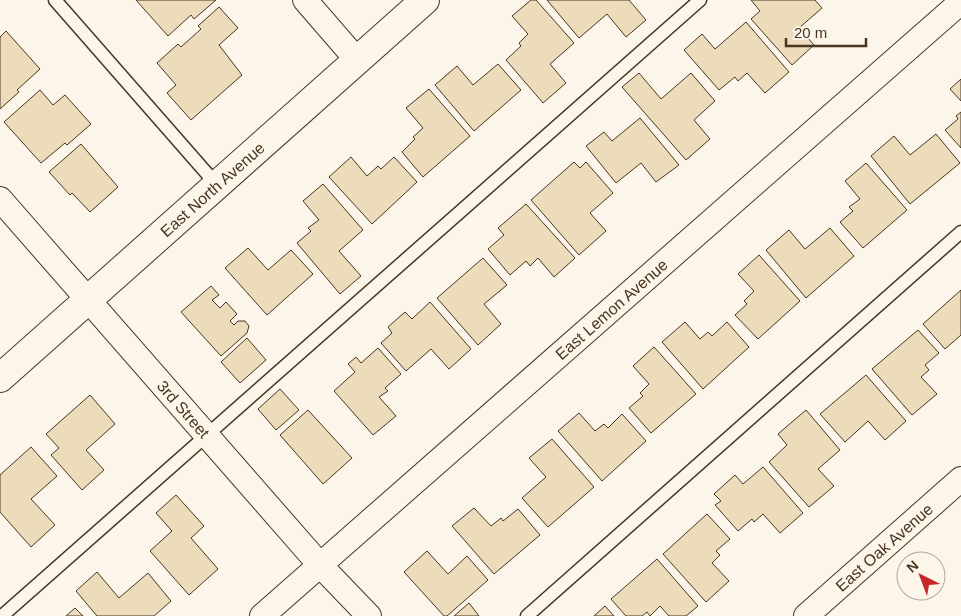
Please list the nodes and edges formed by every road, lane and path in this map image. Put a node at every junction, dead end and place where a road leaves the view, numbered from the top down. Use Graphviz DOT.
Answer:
graph roads {
  1 [pos="55,0"];
  2 [pos="305,0"];
  3 [pos="425,0"];
  4 [pos="700,0"];
  5 [pos="961,2"];
  6 [pos="357,60"];
  7 [pos="217,185"];
  8 [pos="0,199"];
  9 [pos="961,232"];
  10 [pos="88,299"];
  11 [pos="0,378"];
  12 [pos="208,436"];
  13 [pos="961,478"];
  14 [pos="320,565"];
  15 [pos="2,616"];
  16 [pos="262,616"];
  17 [pos="369,616"];
  18 [pos="528,616"];
  19 [pos="806,616"];
  1 -- 7 [label="lane"];
  2 -- 6 [label="street"];
  3 -- 6 [label="street, East North Avenue"];
  4 -- 12 [label="lane"];
  5 -- 14 [label="street, East Lemon Avenue"];
  6 -- 7 [label="street, East North Avenue"];
  7 -- 10 [label="street, East North Avenue"];
  8 -- 10 [label="street, 3rd Street"];
  9 -- 18 [label="lane"];
  10 -- 11 [label="street, East North Avenue"];
  10 -- 12 [label="street, 3rd Street"];
  12 -- 14 [label="street, 3rd Street"];
  12 -- 15 [label="lane"];
  13 -- 19 [label="street, East Oak Avenue"];
  14 -- 16 [label="street, East Lemon Avenue"];
  14 -- 17 [label="street, 3rd Street"];
}
